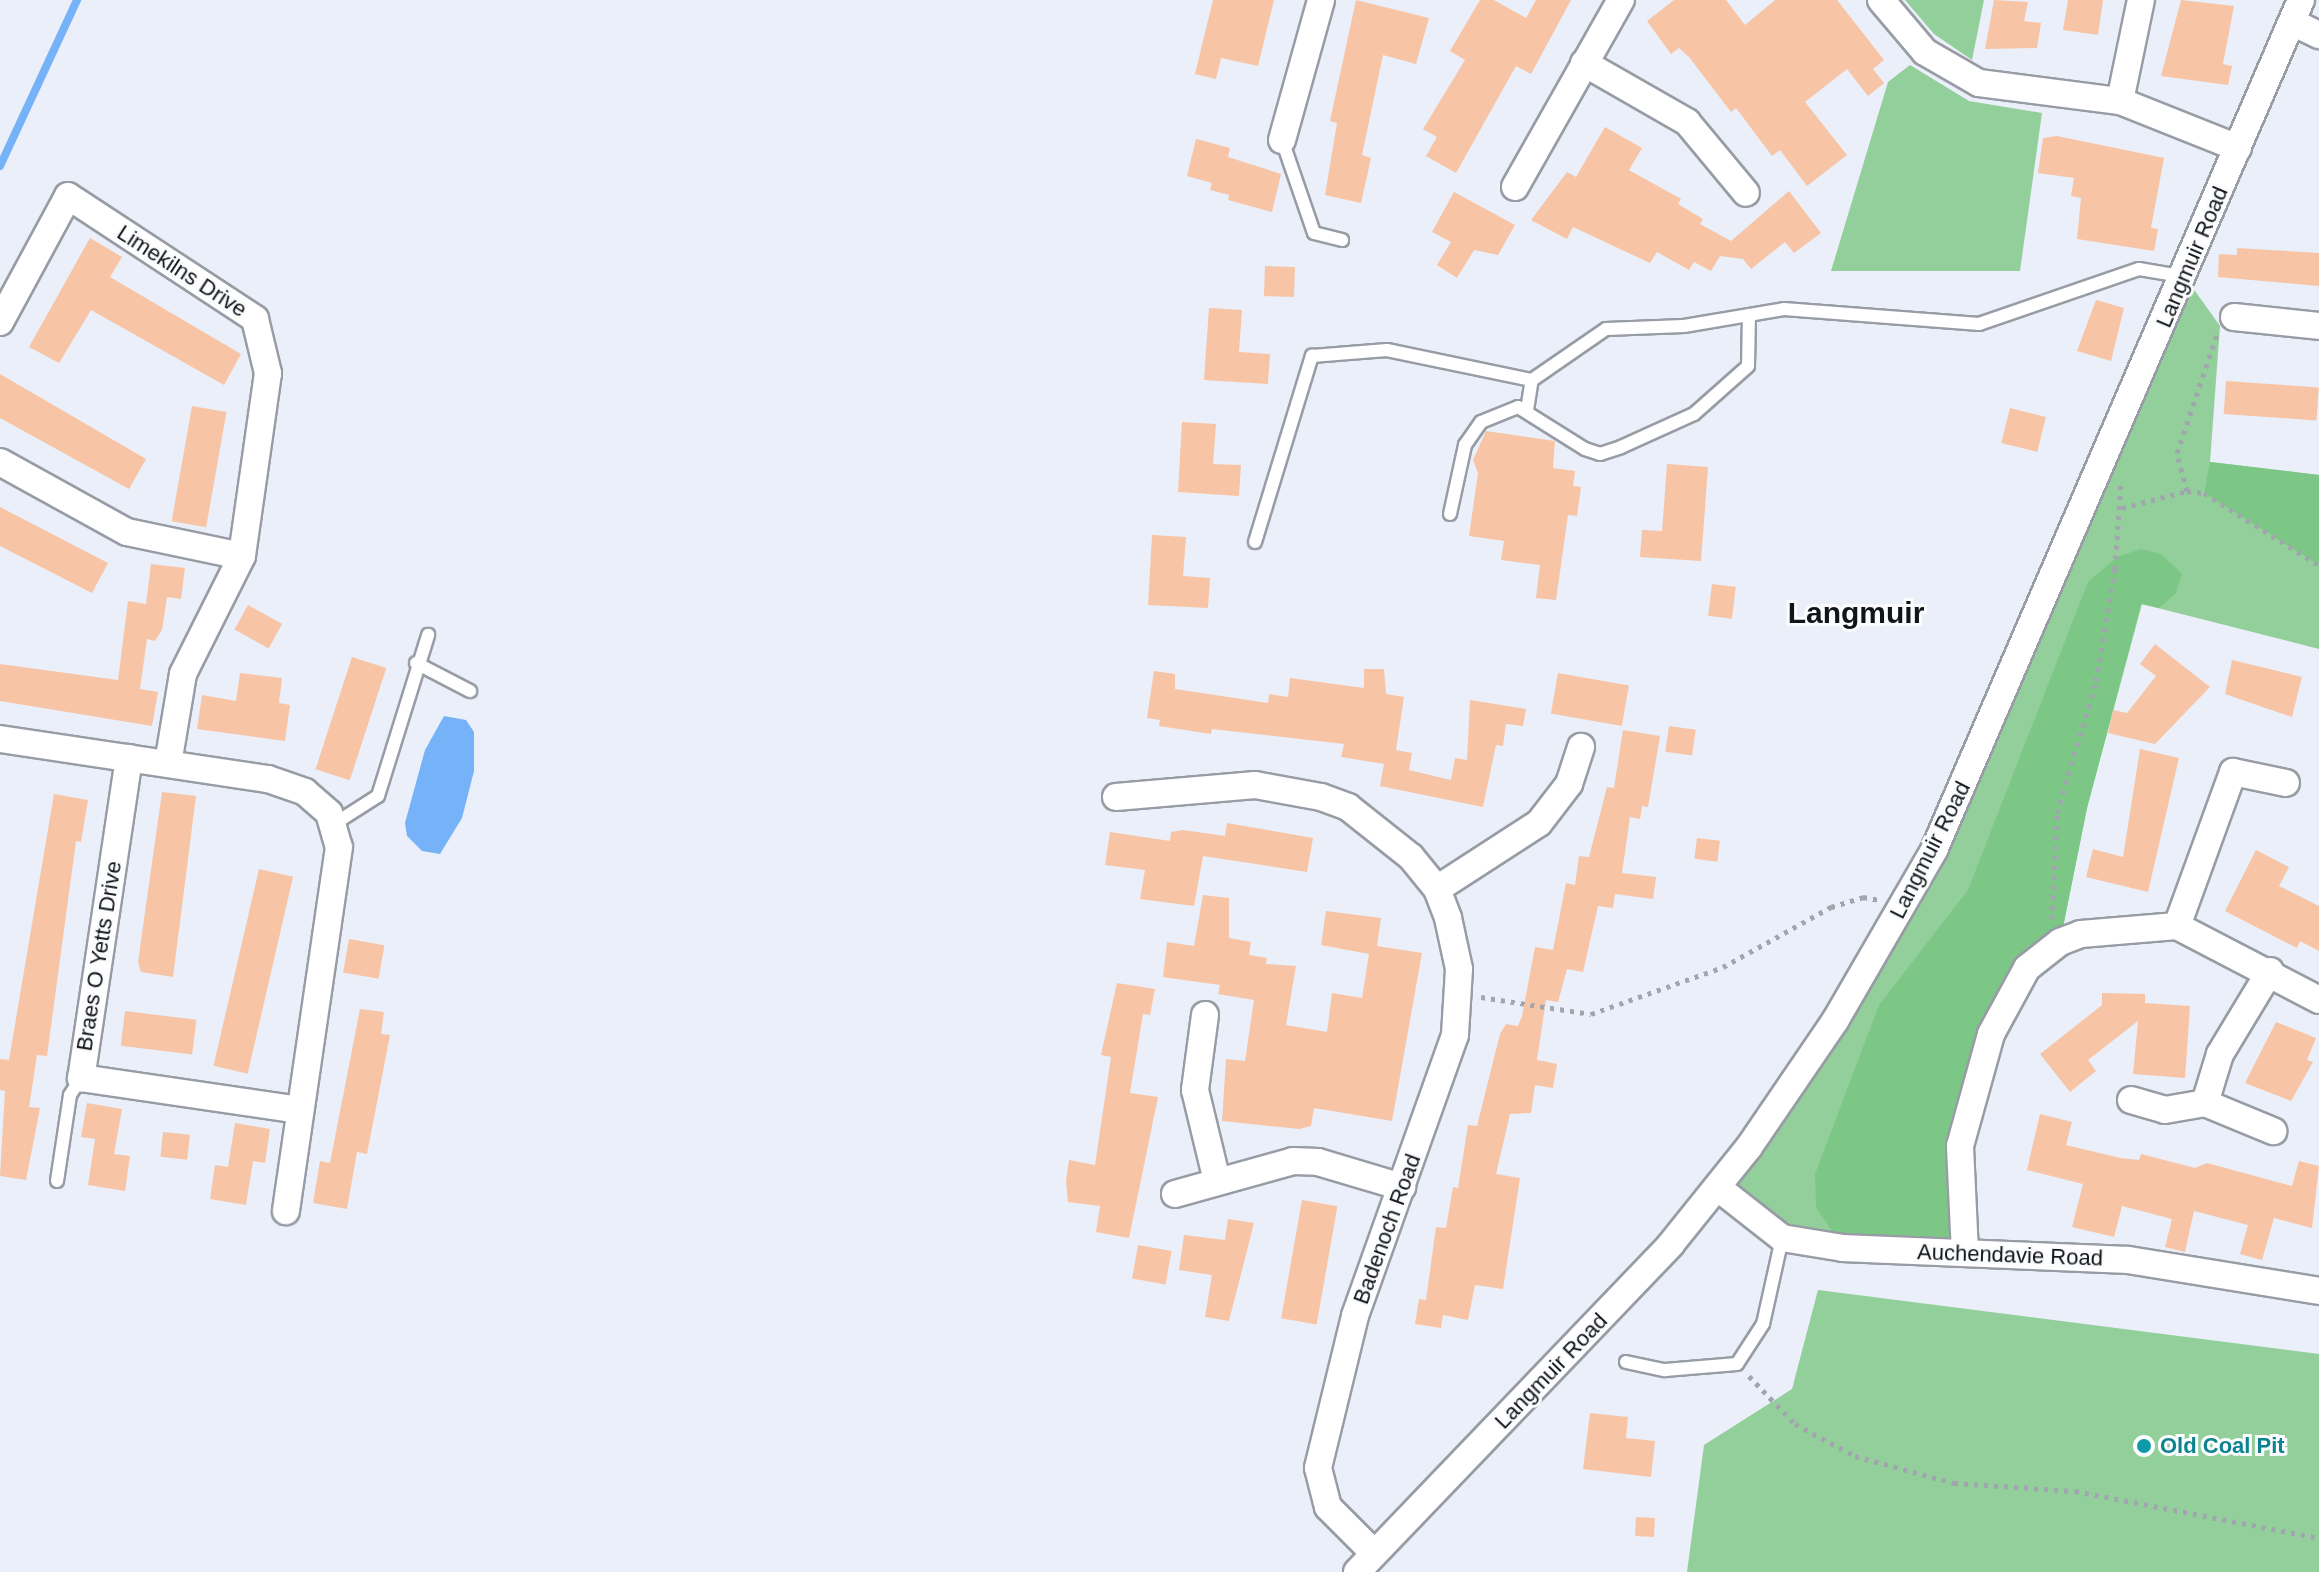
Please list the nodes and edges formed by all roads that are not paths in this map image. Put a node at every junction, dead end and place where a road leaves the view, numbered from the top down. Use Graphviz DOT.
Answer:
graph roads {
  1 [pos="1321,0"];
  2 [pos="1621,0"];
  3 [pos="1881,0"];
  4 [pos="2141,0"];
  5 [pos="2297,11"];
  6 [pos="2319,35"];
  7 [pos="1584,63"];
  8 [pos="2120,101"];
  9 [pos="1282,140"];
  10 [pos="2238,148"];
  11 [pos="1515,187"];
  12 [pos="1746,193"];
  13 [pos="1342,240"];
  14 [pos="2185,277"];
  15 [pos="1749,315"];
  16 [pos="2234,317"];
  17 [pos="0,322"];
  18 [pos="2319,326"];
  19 [pos="1532,380"];
  20 [pos="1527,410"];
  21 [pos="0,462"];
  22 [pos="1450,514"];
  23 [pos="1255,542"];
  24 [pos="242,556"];
  25 [pos="428,635"];
  26 [pos="416,663"];
  27 [pos="470,691"];
  28 [pos="0,739"];
  29 [pos="1581,747"];
  30 [pos="129,758"];
  31 [pos="168,764"];
  32 [pos="2286,783"];
  33 [pos="1116,797"];
  34 [pos="334,824"];
  35 [pos="1437,889"];
  36 [pos="2177,926"];
  37 [pos="2270,971"];
  38 [pos="2319,1000"];
  39 [pos="1205,1015"];
  40 [pos="81,1078"];
  41 [pos="2131,1100"];
  42 [pos="2205,1103"];
  43 [pos="300,1110"];
  44 [pos="2273,1131"];
  45 [pos="57,1181"];
  46 [pos="1217,1181"];
  47 [pos="1402,1187"];
  48 [pos="1717,1187"];
  49 [pos="1175,1194"];
  50 [pos="286,1211"];
  51 [pos="1782,1238"];
  52 [pos="1965,1253"];
  53 [pos="2319,1291"];
  54 [pos="1626,1362"];
  55 [pos="1365,1563"];
  1 -- 9 [label="street"];
  2 -- 7 [label="street"];
  3 -- 8 [label="street"];
  4 -- 8 [label="street"];
  5 -- 6 [label="street"];
  5 -- 10 [label="street, Langmuir Road"];
  7 -- 11 [label="street"];
  7 -- 12 [label="street"];
  8 -- 10 [label="street"];
  9 -- 13 [label="lane"];
  10 -- 14 [label="street, Langmuir Road"];
  14 -- 15 [label="lane"];
  14 -- 48 [label="street, Langmuir Road"];
  15 -- 19 [label="lane"];
  15 -- 20 [label="lane"];
  16 -- 18 [label="street"];
  17 -- 24 [label="street, Limekilns Drive"];
  19 -- 20 [label="lane"];
  19 -- 23 [label="lane"];
  20 -- 22 [label="lane"];
  21 -- 24 [label="street"];
  24 -- 31 [label="street, Limekilns Drive"];
  25 -- 26 [label="lane"];
  26 -- 27 [label="lane"];
  26 -- 34 [label="lane"];
  28 -- 30 [label="street"];
  29 -- 35 [label="street"];
  30 -- 31 [label="street"];
  30 -- 40 [label="street, Braes O Yetts Drive"];
  31 -- 34 [label="street"];
  32 -- 36 [label="street"];
  33 -- 35 [label="street, Badenoch Road"];
  34 -- 43 [label="street"];
  35 -- 47 [label="street, Badenoch Road"];
  36 -- 37 [label="street"];
  36 -- 52 [label="street"];
  37 -- 38 [label="street"];
  37 -- 42 [label="street"];
  39 -- 46 [label="street"];
  40 -- 43 [label="street, Braes O Yetts Drive"];
  40 -- 45 [label="lane"];
  41 -- 42 [label="street"];
  42 -- 44 [label="street"];
  43 -- 50 [label="street"];
  46 -- 47 [label="street"];
  46 -- 49 [label="street"];
  47 -- 55 [label="street, Badenoch Road"];
  48 -- 51 [label="street, Auchendavie Road"];
  48 -- 55 [label="street, Langmuir Road"];
  51 -- 52 [label="street, Auchendavie Road"];
  51 -- 54 [label="lane"];
  52 -- 53 [label="street, Auchendavie Road"];
}
